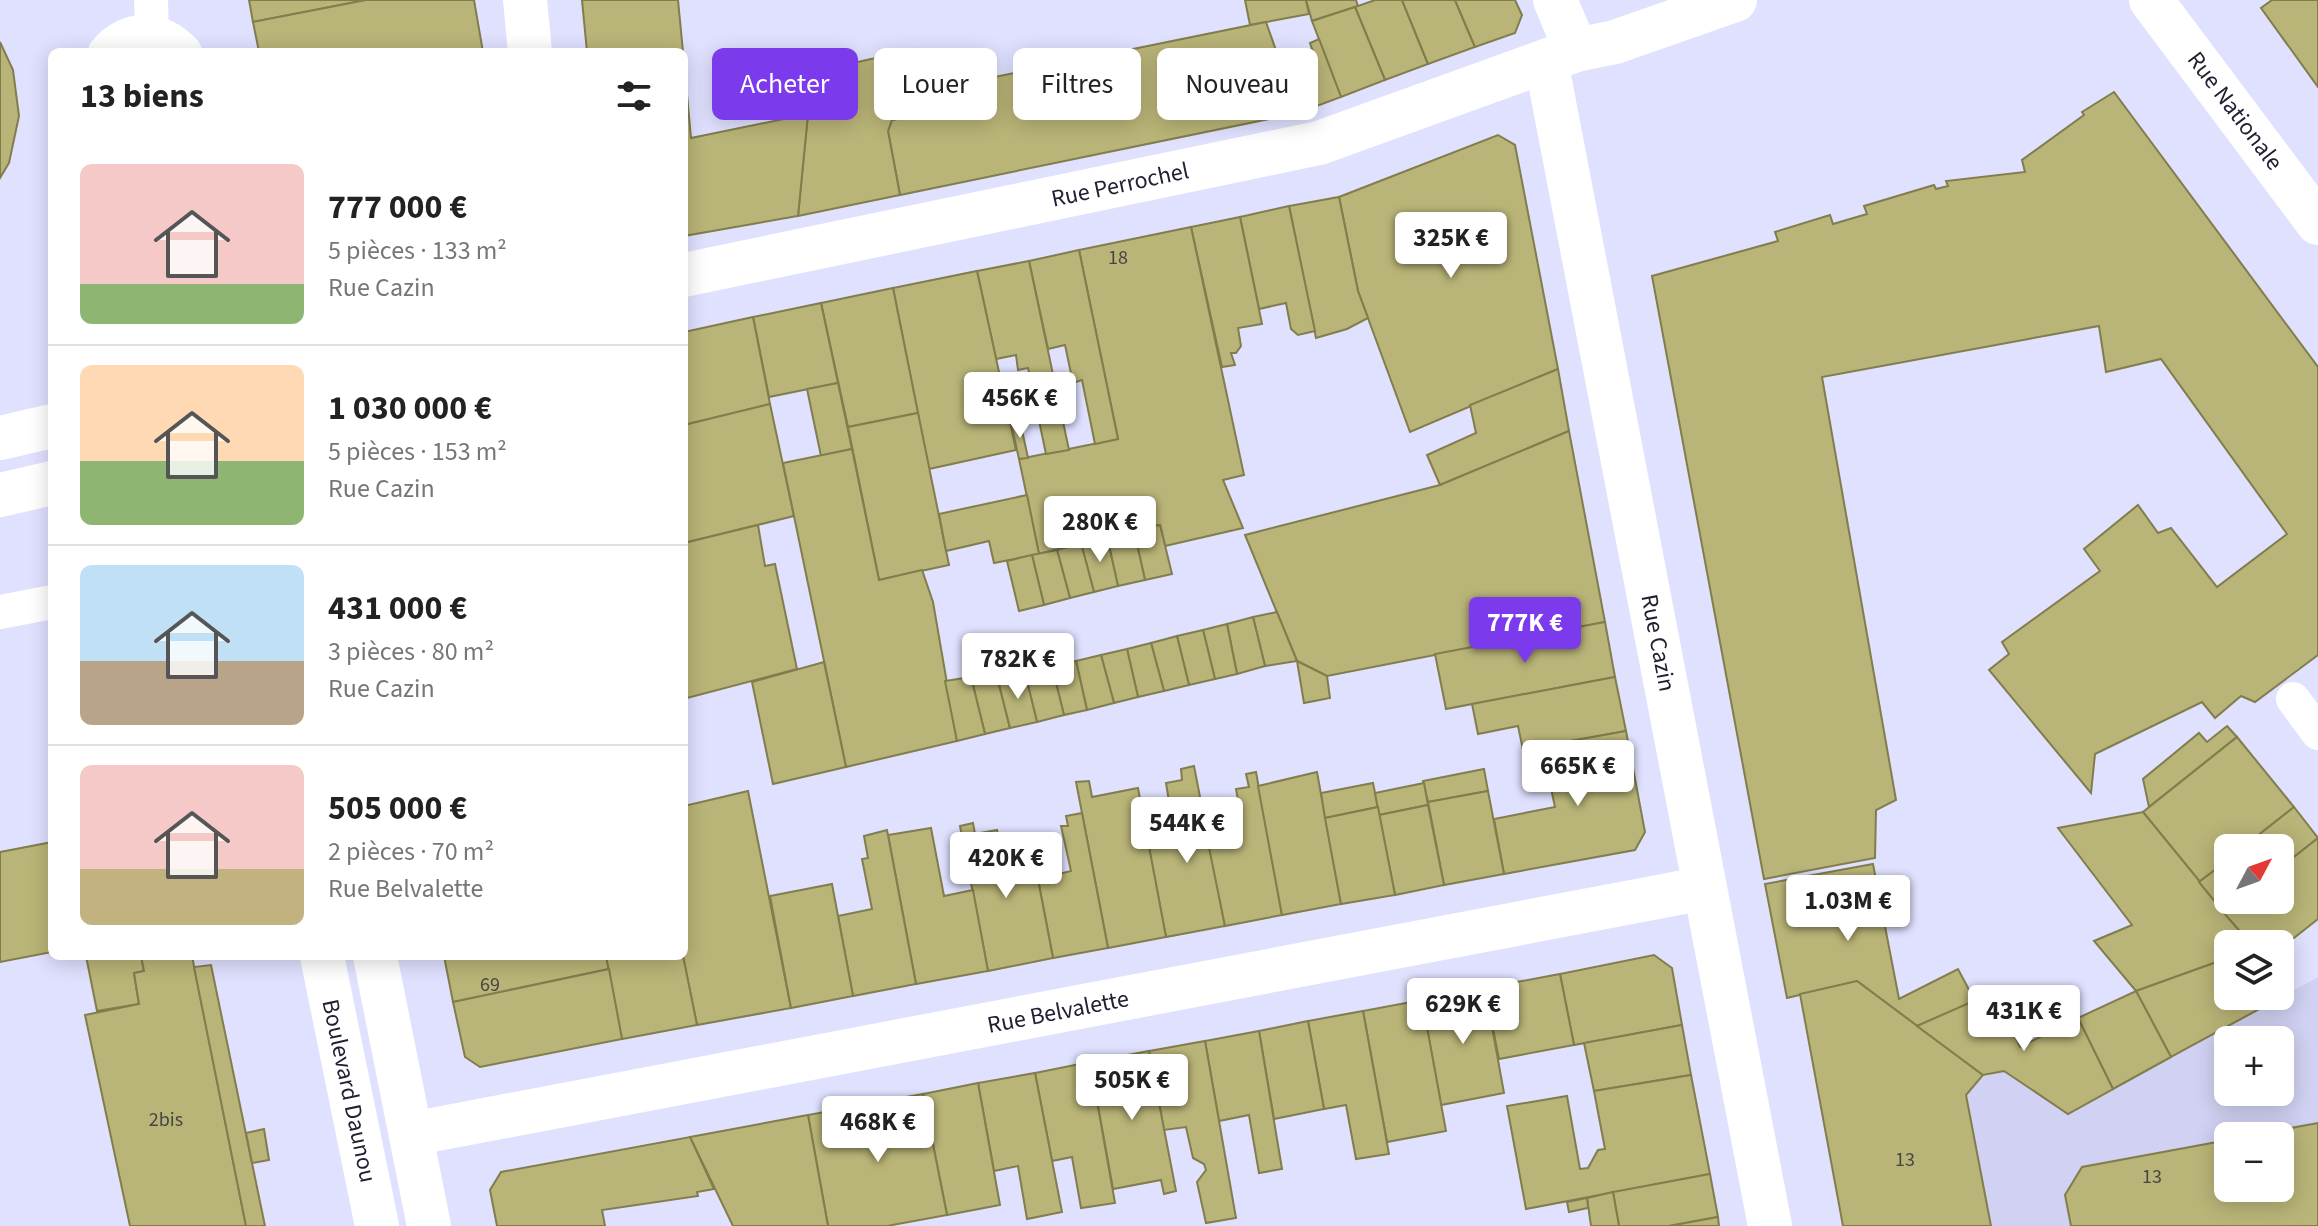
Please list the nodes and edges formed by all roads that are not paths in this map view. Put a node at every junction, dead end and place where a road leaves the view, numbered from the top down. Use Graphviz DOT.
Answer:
graph roads {
  1 [pos="525,0"];
  2 [pos="1555,0"];
  3 [pos="1735,0"];
  4 [pos="2151,0"];
  5 [pos="151,16"];
  6 [pos="110,48"];
  7 [pos="181,48"];
  8 [pos="530,48"];
  9 [pos="1561,56"];
  10 [pos="2318,223"];
  11 [pos="688,274"];
  12 [pos="48,427"];
  13 [pos="0,438"];
  14 [pos="48,484"];
  15 [pos="0,495"];
  16 [pos="48,603"];
  17 [pos="0,612"];
  18 [pos="2293,699"];
  19 [pos="2318,733"];
  20 [pos="1705,888"];
  21 [pos="323,960"];
  22 [pos="376,960"];
  23 [pos="411,1134"];
  24 [pos="377,1226"];
  25 [pos="429,1226"];
  26 [pos="1770,1226"];
  1 -- 8 [label="street"];
  2 -- 9 [label="street, Rue Cazin"];
  3 -- 9 [label="street, Rue Perrochel"];
  4 -- 10 [label="street, Rue Nationale"];
  5 -- 6 [label="lane"];
  5 -- 7 [label="lane"];
  9 -- 11 [label="street, Rue Perrochel"];
  9 -- 20 [label="street, Rue Cazin"];
  12 -- 13 [label="street"];
  14 -- 15 [label="street"];
  16 -- 17 [label="lane"];
  18 -- 19 [label="lane"];
  20 -- 23 [label="street, Rue Belvalette"];
  20 -- 26 [label="street, Rue Cazin"];
  21 -- 24 [label="street, Boulevard Daunou"];
  22 -- 23 [label="street"];
  23 -- 25 [label="street"];
}
